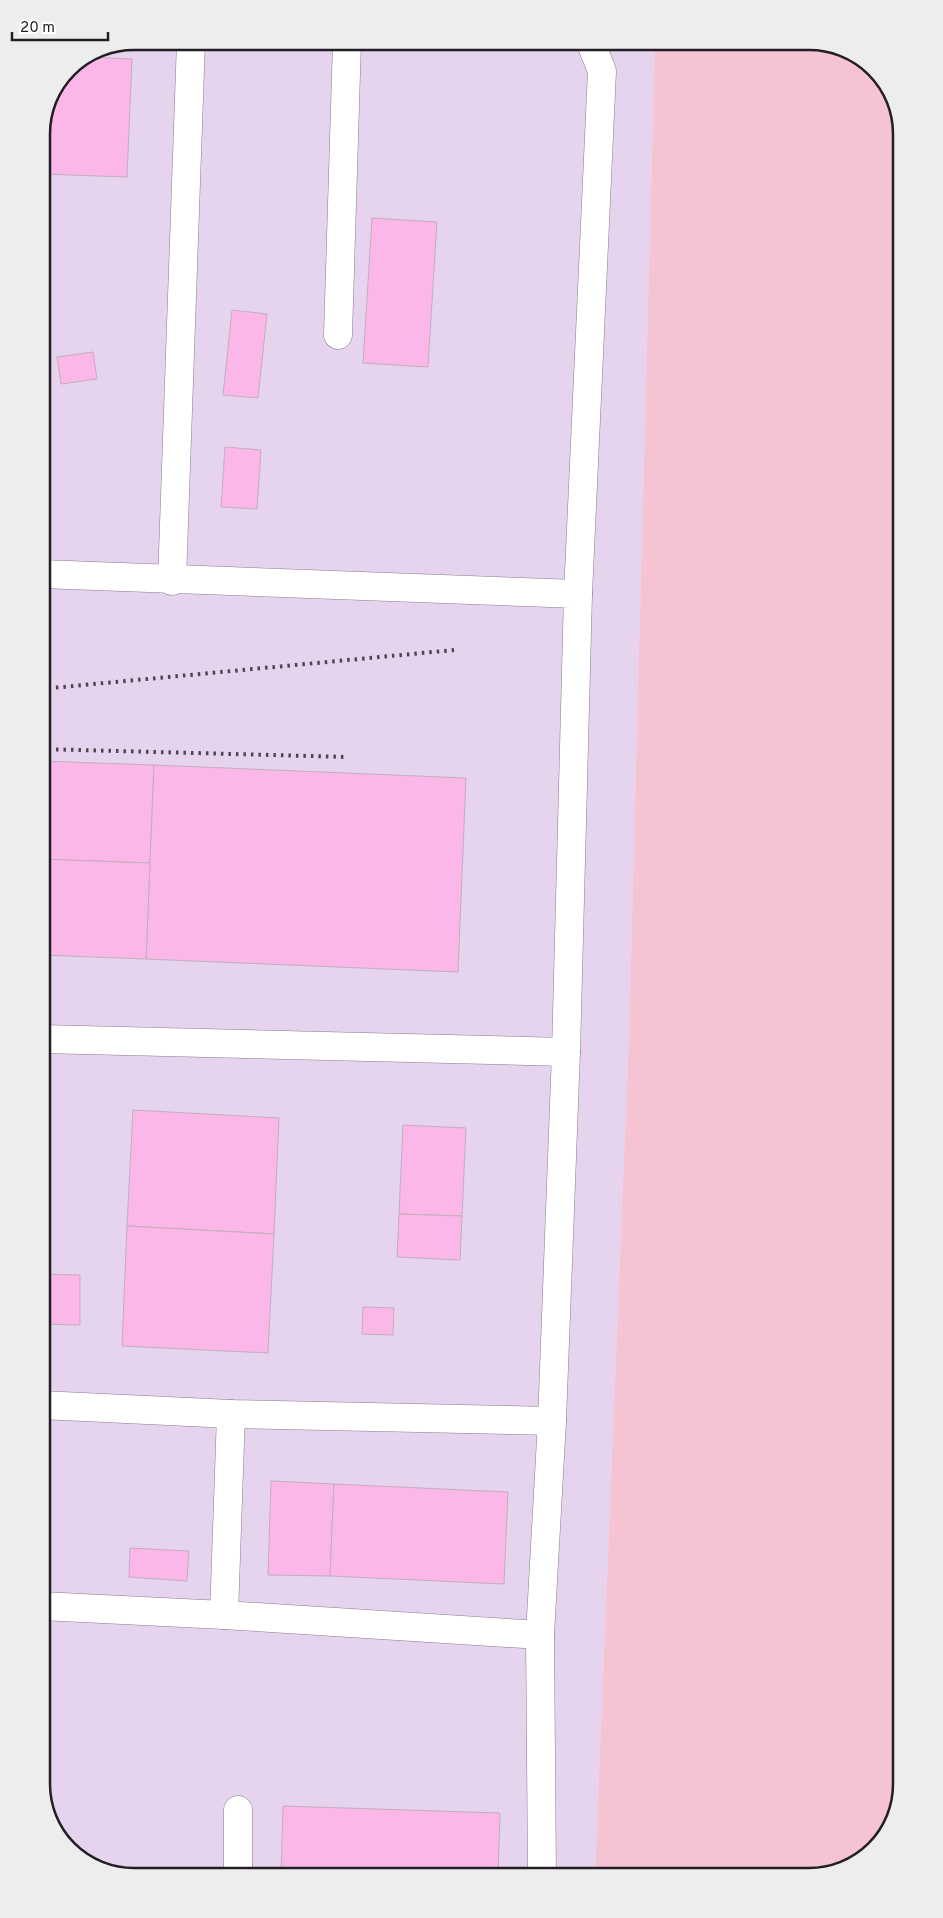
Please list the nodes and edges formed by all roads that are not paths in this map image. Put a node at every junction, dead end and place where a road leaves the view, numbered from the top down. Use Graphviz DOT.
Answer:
graph roads {
  1 [pos="191,50"];
  2 [pos="348,50"];
  3 [pos="594,50"];
  4 [pos="338,335"];
  5 [pos="50,574"];
  6 [pos="172,581"];
  7 [pos="578,594"];
  8 [pos="50,1039"];
  9 [pos="566,1052"];
  10 [pos="50,1406"];
  11 [pos="231,1414"];
  12 [pos="552,1422"];
  13 [pos="50,1606"];
  14 [pos="224,1615"];
  15 [pos="540,1635"];
  16 [pos="238,1810"];
  17 [pos="238,1868"];
  18 [pos="542,1868"];
  1 -- 6 [label="lane"];
  2 -- 4 [label="lane"];
  3 -- 7 [label="lane"];
  5 -- 6 [label="lane"];
  6 -- 7 [label="lane"];
  7 -- 9 [label="lane"];
  8 -- 9 [label="lane"];
  9 -- 12 [label="lane"];
  10 -- 11 [label="lane"];
  11 -- 12 [label="lane"];
  11 -- 14 [label="lane"];
  12 -- 15 [label="lane"];
  13 -- 14 [label="lane"];
  14 -- 15 [label="lane"];
  15 -- 18 [label="lane"];
  16 -- 17 [label="lane"];
}
